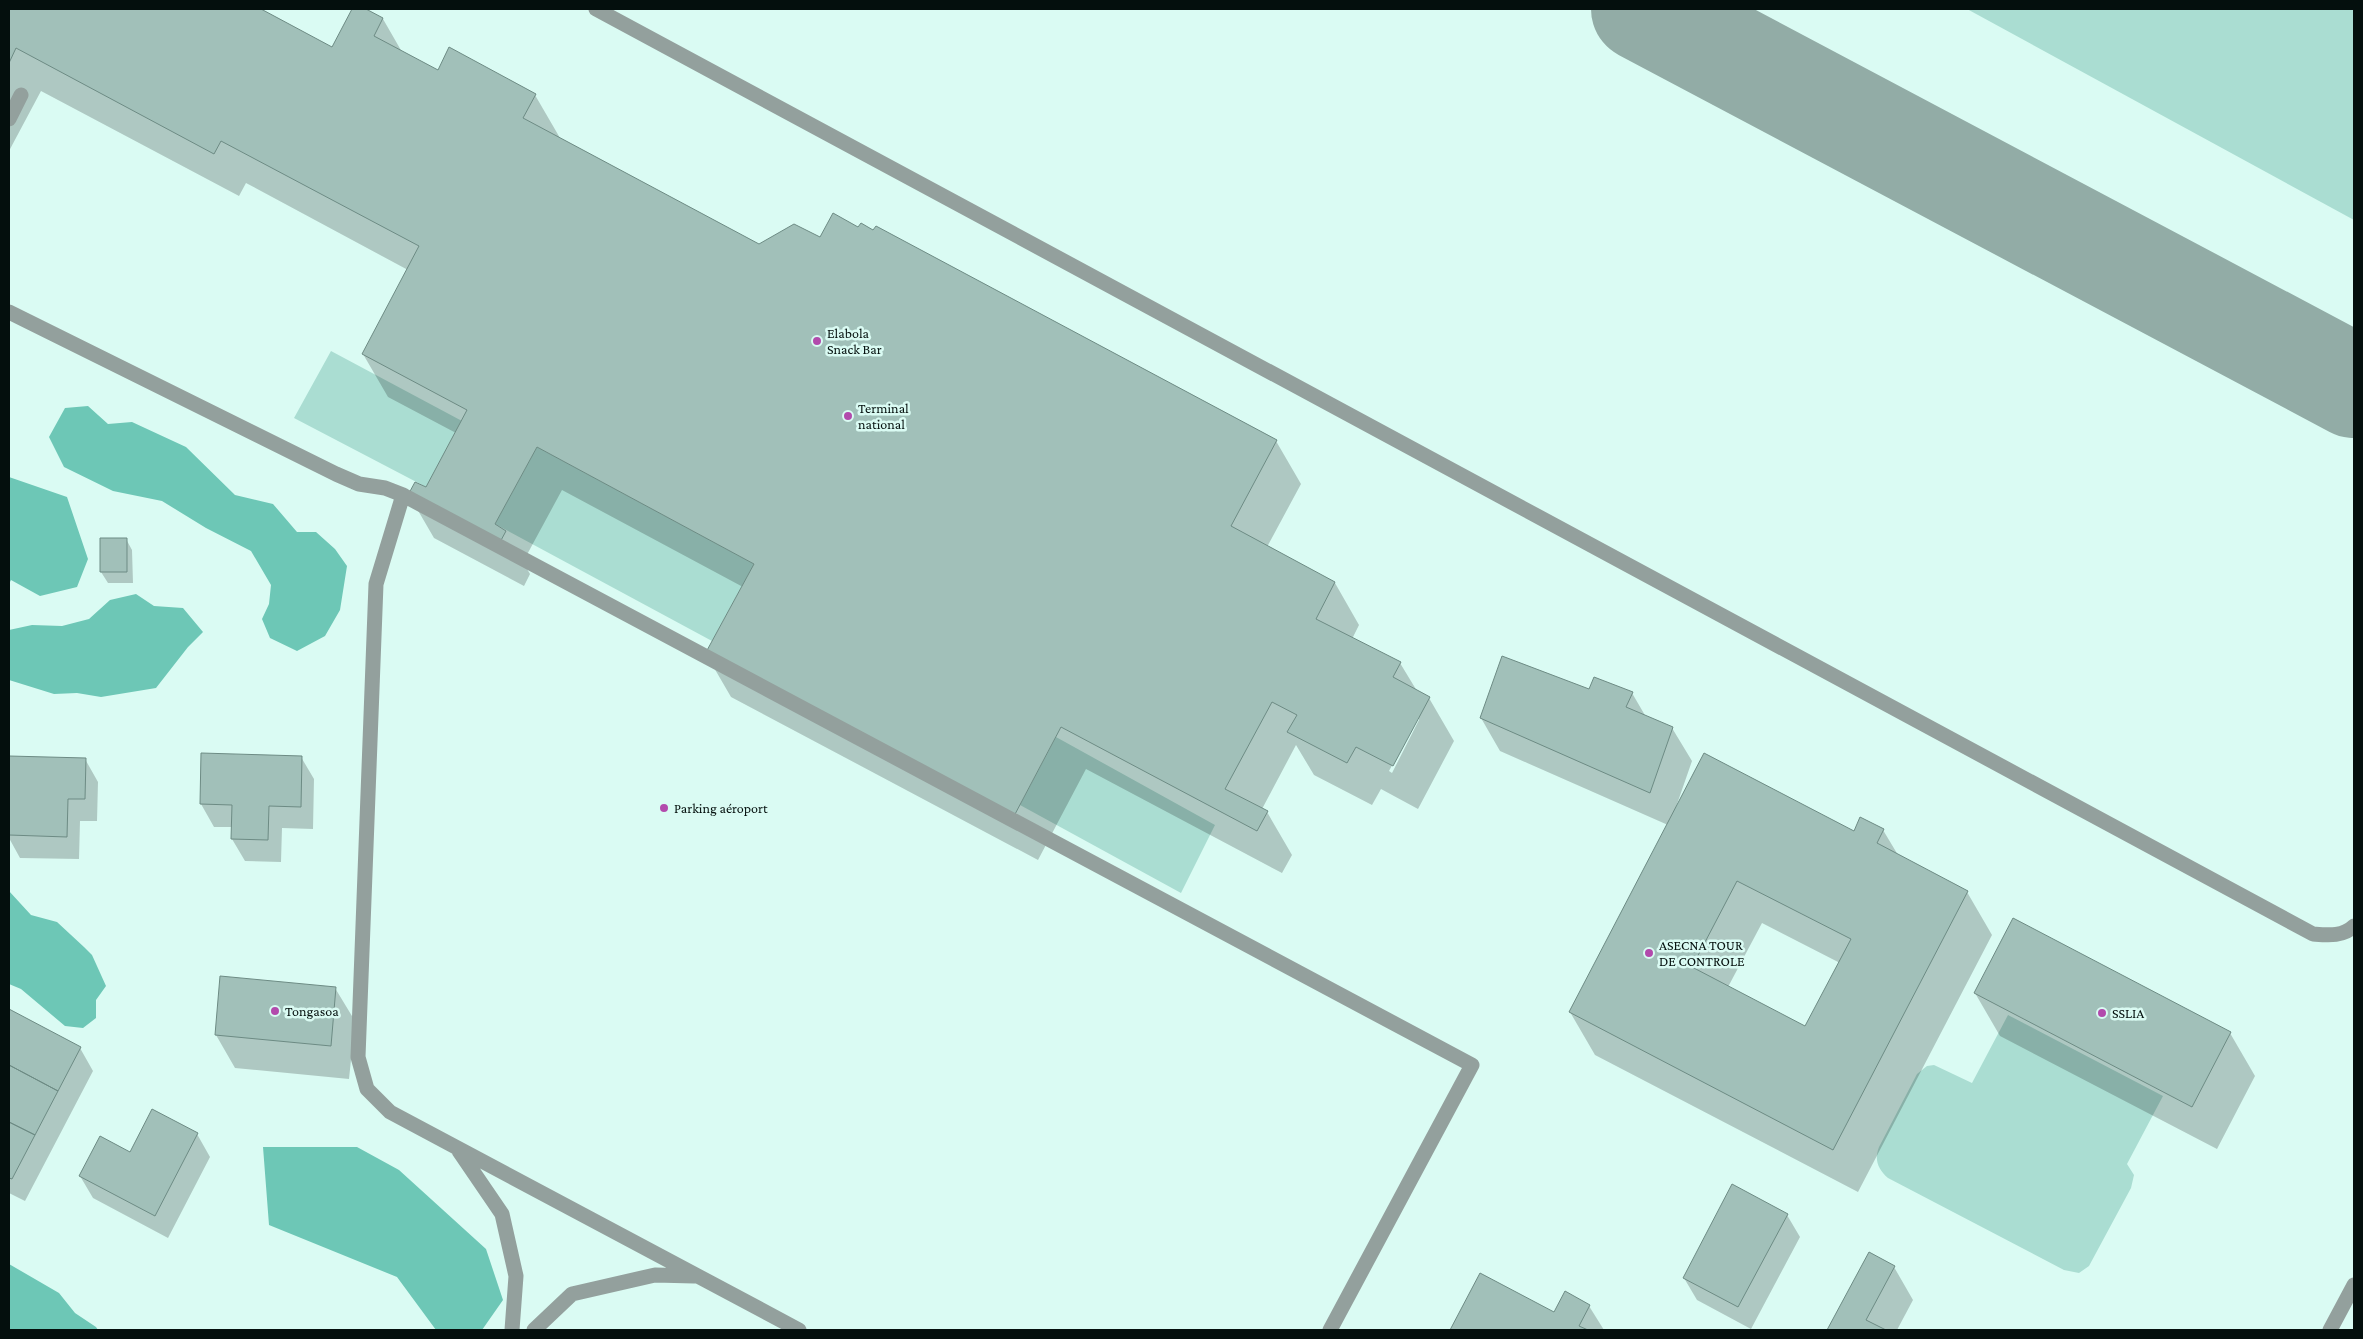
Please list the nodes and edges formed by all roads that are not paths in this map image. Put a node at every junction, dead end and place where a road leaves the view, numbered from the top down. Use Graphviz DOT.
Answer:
graph roads {
  1 [pos="596,9"];
  2 [pos="21,95"];
  3 [pos="9,119"];
  4 [pos="9,312"];
  5 [pos="403,495"];
  6 [pos="2354,926"];
  7 [pos="456,1148"];
  8 [pos="697,1276"];
  9 [pos="2354,1285"];
  10 [pos="512,1330"];
  11 [pos="534,1330"];
  12 [pos="799,1330"];
  13 [pos="1330,1330"];
  14 [pos="2330,1330"];
  1 -- 6 [label="lane"];
  2 -- 3 [label="lane"];
  4 -- 5 [label="lane"];
  5 -- 7 [label="lane"];
  5 -- 13 [label="lane"];
  7 -- 8 [label="lane"];
  7 -- 10 [label="lane"];
  8 -- 11 [label="lane"];
  8 -- 12 [label="lane"];
  9 -- 14 [label="lane"];
}
